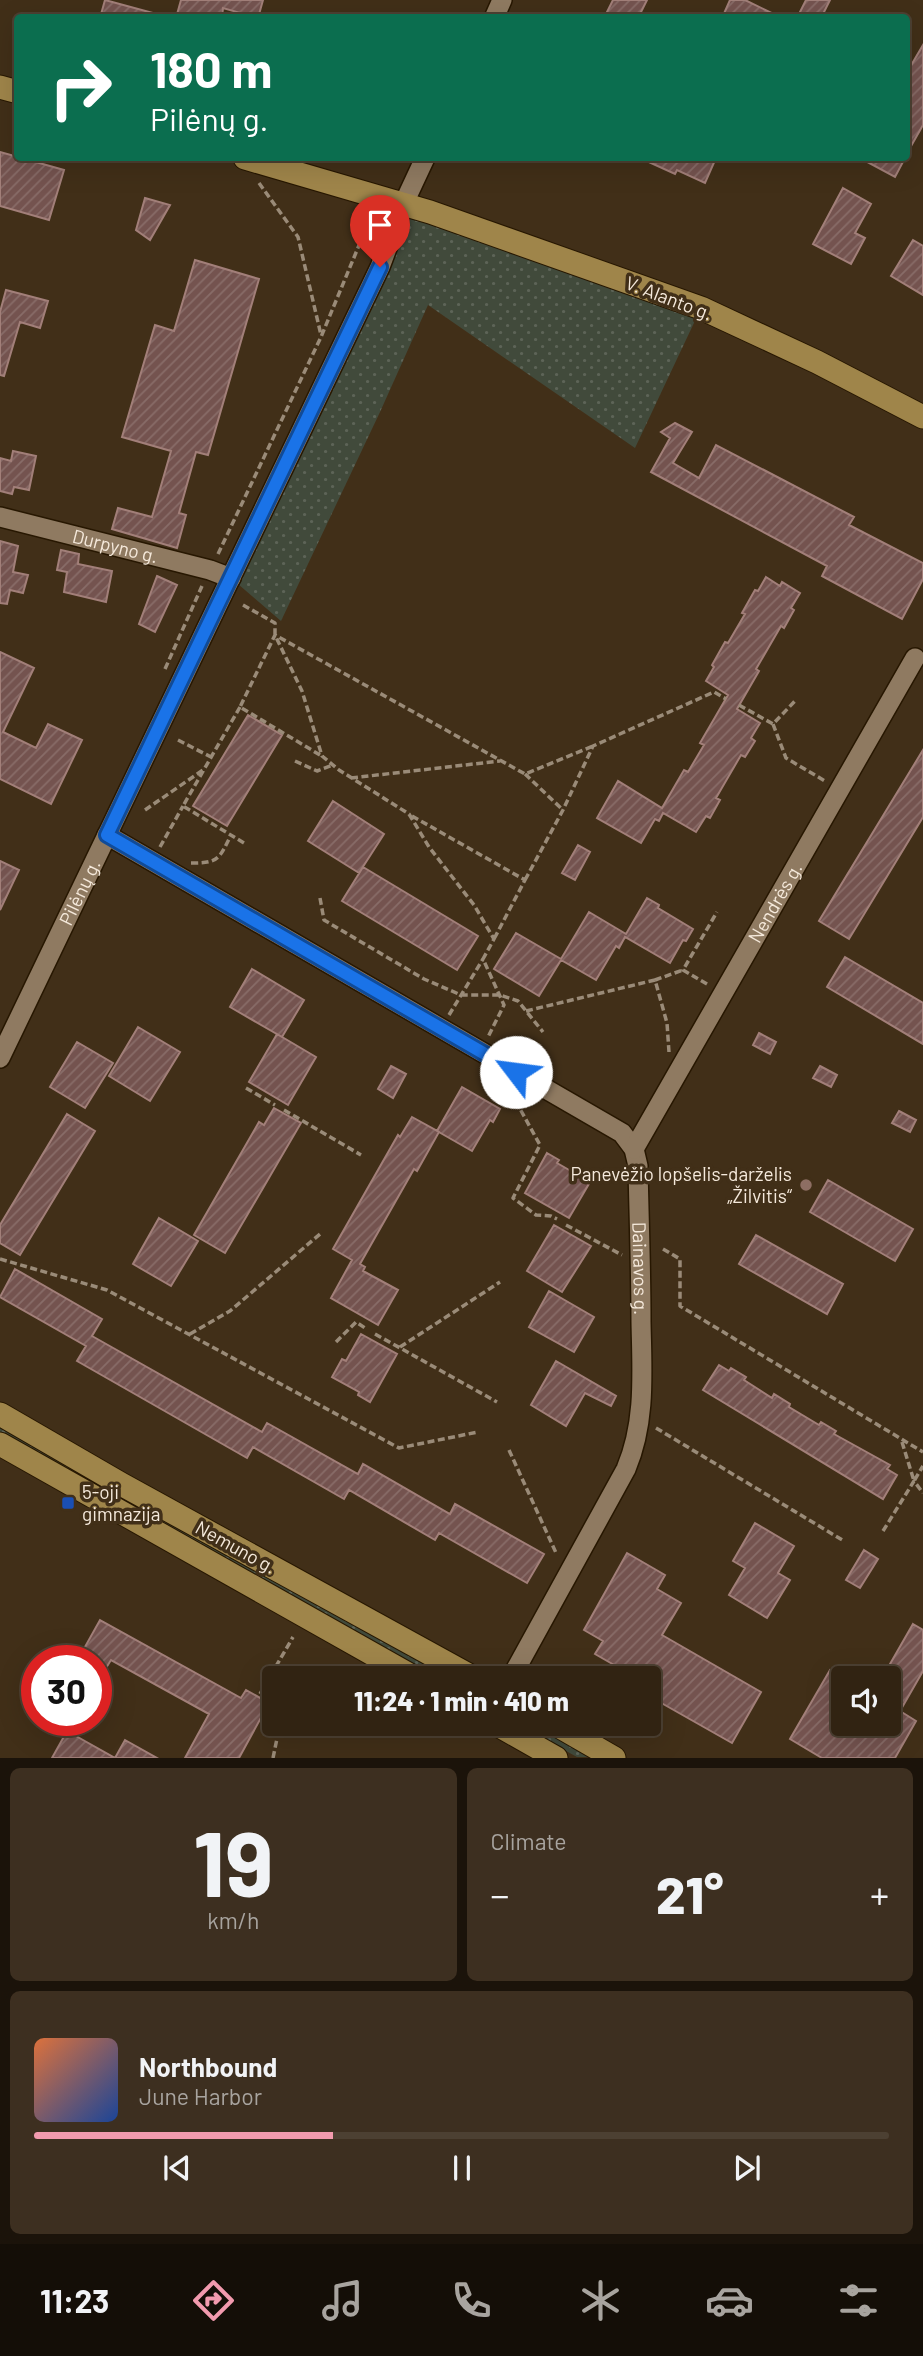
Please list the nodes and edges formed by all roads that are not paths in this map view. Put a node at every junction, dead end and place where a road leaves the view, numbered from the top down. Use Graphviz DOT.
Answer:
graph roads {
  1 [pos="256,161"];
  2 [pos="424,161"];
  3 [pos="404,203"];
  4 [pos="923,418"];
  5 [pos="0,517"];
  6 [pos="231,578"];
  7 [pos="915,658"];
  8 [pos="107,835"];
  9 [pos="0,1058"];
  10 [pos="634,1149"];
  11 [pos="0,1414"];
  12 [pos="0,1444"];
  13 [pos="394,1666"];
  14 [pos="452,1666"];
  15 [pos="518,1666"];
  16 [pos="517,1736"];
  17 [pos="576,1736"];
  18 [pos="556,1758"];
  19 [pos="614,1758"];
  1 -- 3 [label="main road, V. Alanto g."];
  2 -- 3 [label="street, Pilėnų g."];
  3 -- 4 [label="main road, V. Alanto g."];
  3 -- 6 [label="street, Pilėnų g."];
  5 -- 6 [label="street, Durpyno g."];
  6 -- 8 [label="street, Pilėnų g."];
  7 -- 10 [label="street, Nendrės g."];
  8 -- 9 [label="street, Pilėnų g."];
  8 -- 10 [label="street"];
  10 -- 15 [label="street, Dainavos g."];
  11 -- 14 [label="main road, Nemuno g."];
  12 -- 13 [label="main road, Nemuno g."];
  16 -- 18 [label="main road"];
  17 -- 19 [label="main road"];
}
